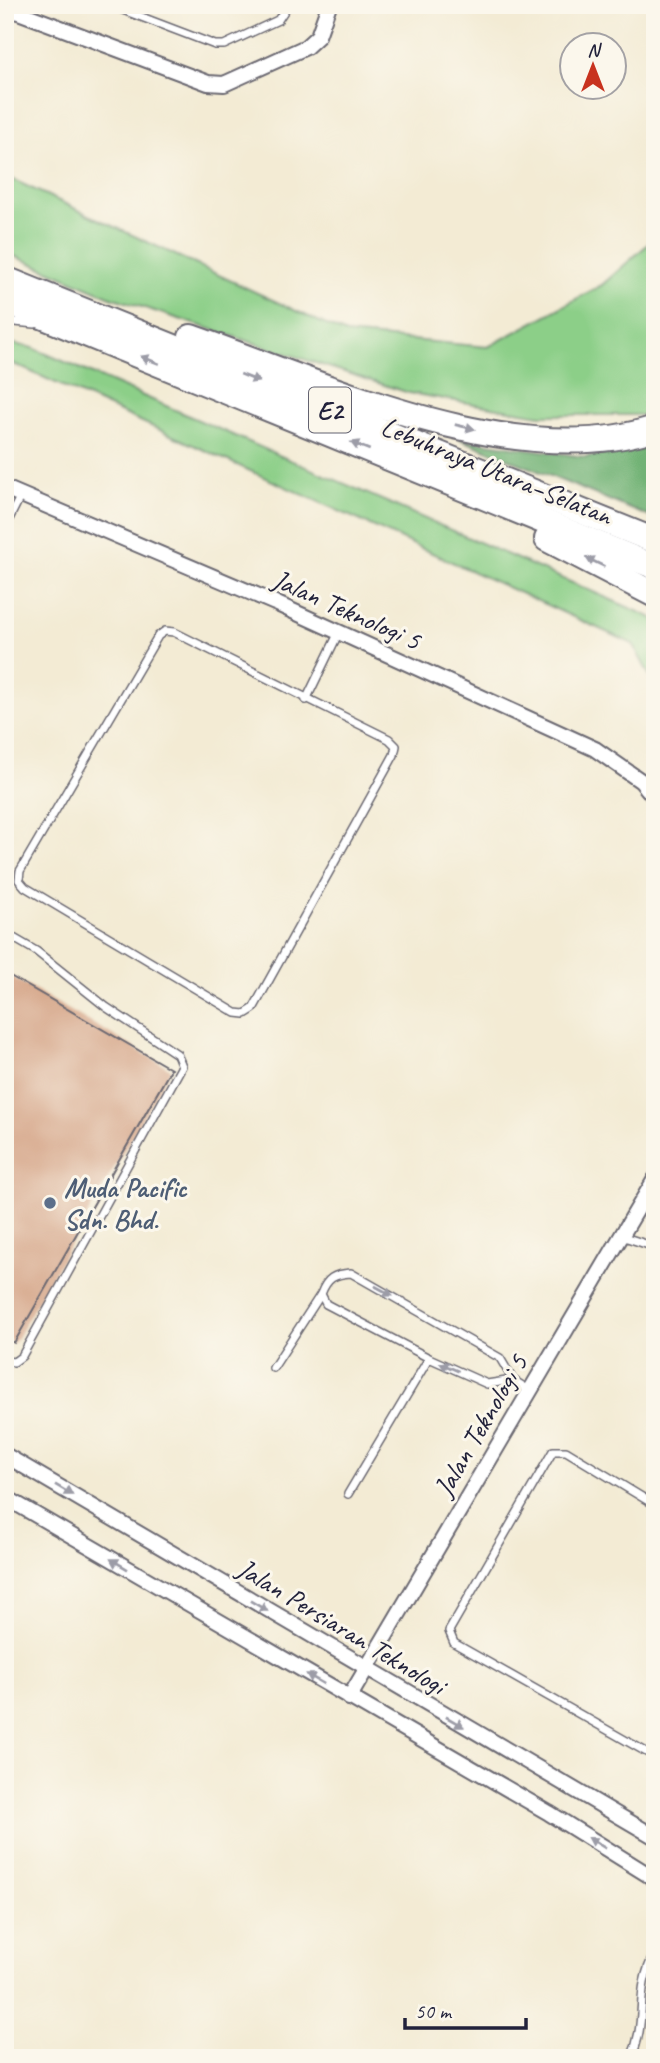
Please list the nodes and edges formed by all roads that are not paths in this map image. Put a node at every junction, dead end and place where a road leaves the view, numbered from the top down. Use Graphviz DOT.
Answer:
graph roads {
  1 [pos="110,5"];
  2 [pos="288,5"];
  3 [pos="329,5"];
  4 [pos="5,7"];
  5 [pos="5,276"];
  6 [pos="5,301"];
  7 [pos="5,321"];
  8 [pos="64,325"];
  9 [pos="655,428"];
  10 [pos="424,472"];
  11 [pos="5,488"];
  12 [pos="21,495"];
  13 [pos="5,527"];
  14 [pos="655,541"];
  15 [pos="655,567"];
  16 [pos="655,595"];
  17 [pos="338,632"];
  18 [pos="306,700"];
  19 [pos="655,799"];
  20 [pos="5,933"];
  21 [pos="655,1179"];
  22 [pos="621,1236"];
  23 [pos="655,1247"];
  24 [pos="321,1294"];
  25 [pos="429,1358"];
  26 [pos="5,1361"];
  27 [pos="273,1368"];
  28 [pos="513,1380"];
  29 [pos="529,1390"];
  30 [pos="5,1455"];
  31 [pos="348,1494"];
  32 [pos="5,1496"];
  33 [pos="655,1505"];
  34 [pos="366,1669"];
  35 [pos="349,1698"];
  36 [pos="655,1758"];
  37 [pos="654,1836"];
  38 [pos="655,1879"];
  39 [pos="655,1953"];
  40 [pos="631,2058"];
  1 -- 2 [label="lane"];
  3 -- 4 [label="street"];
  5 -- 9 [label="highway, one-way"];
  5 -- 14 [label="highway, Lebuhraya Utara–Selatan / E2, one-way"];
  6 -- 8 [label="highway, Lebuhraya Utara–Selatan / E2"];
  7 -- 8 [label="lane"];
  10 -- 8 [label="highway, Lebuhraya Utara–Selatan / E2, one-way"];
  10 -- 15 [label="highway, Lebuhraya Utara–Selatan / E2"];
  16 -- 10 [label="highway, one-way"];
  11 -- 12 [label="street, Jalan Teknologi 5"];
  12 -- 13 [label="lane"];
  12 -- 17 [label="street, Jalan Teknologi 5"];
  17 -- 18 [label="lane"];
  17 -- 19 [label="street, Jalan Teknologi 5"];
  18 -- 18 [label="lane"];
  20 -- 26 [label="lane"];
  21 -- 22 [label="street, Jalan Teknologi 5"];
  22 -- 23 [label="lane"];
  22 -- 29 [label="street, Jalan Teknologi 5"];
  24 -- 25 [label="lane"];
  24 -- 27 [label="lane"];
  24 -- 28 [label="lane, one-way"];
  28 -- 25 [label="lane, one-way"];
  25 -- 31 [label="lane"];
  28 -- 29 [label="lane"];
  29 -- 34 [label="street, Jalan Teknologi 5"];
  30 -- 34 [label="street, Jalan Persiaran Teknologi, one-way"];
  35 -- 32 [label="street, Jalan Persiaran Teknologi, one-way"];
  33 -- 36 [label="lane"];
  34 -- 35 [label="street, Jalan Teknologi 5"];
  34 -- 37 [label="street, Jalan Persiaran Teknologi, one-way"];
  38 -- 35 [label="street, Jalan Persiaran Teknologi, one-way"];
  39 -- 40 [label="lane"];
}
